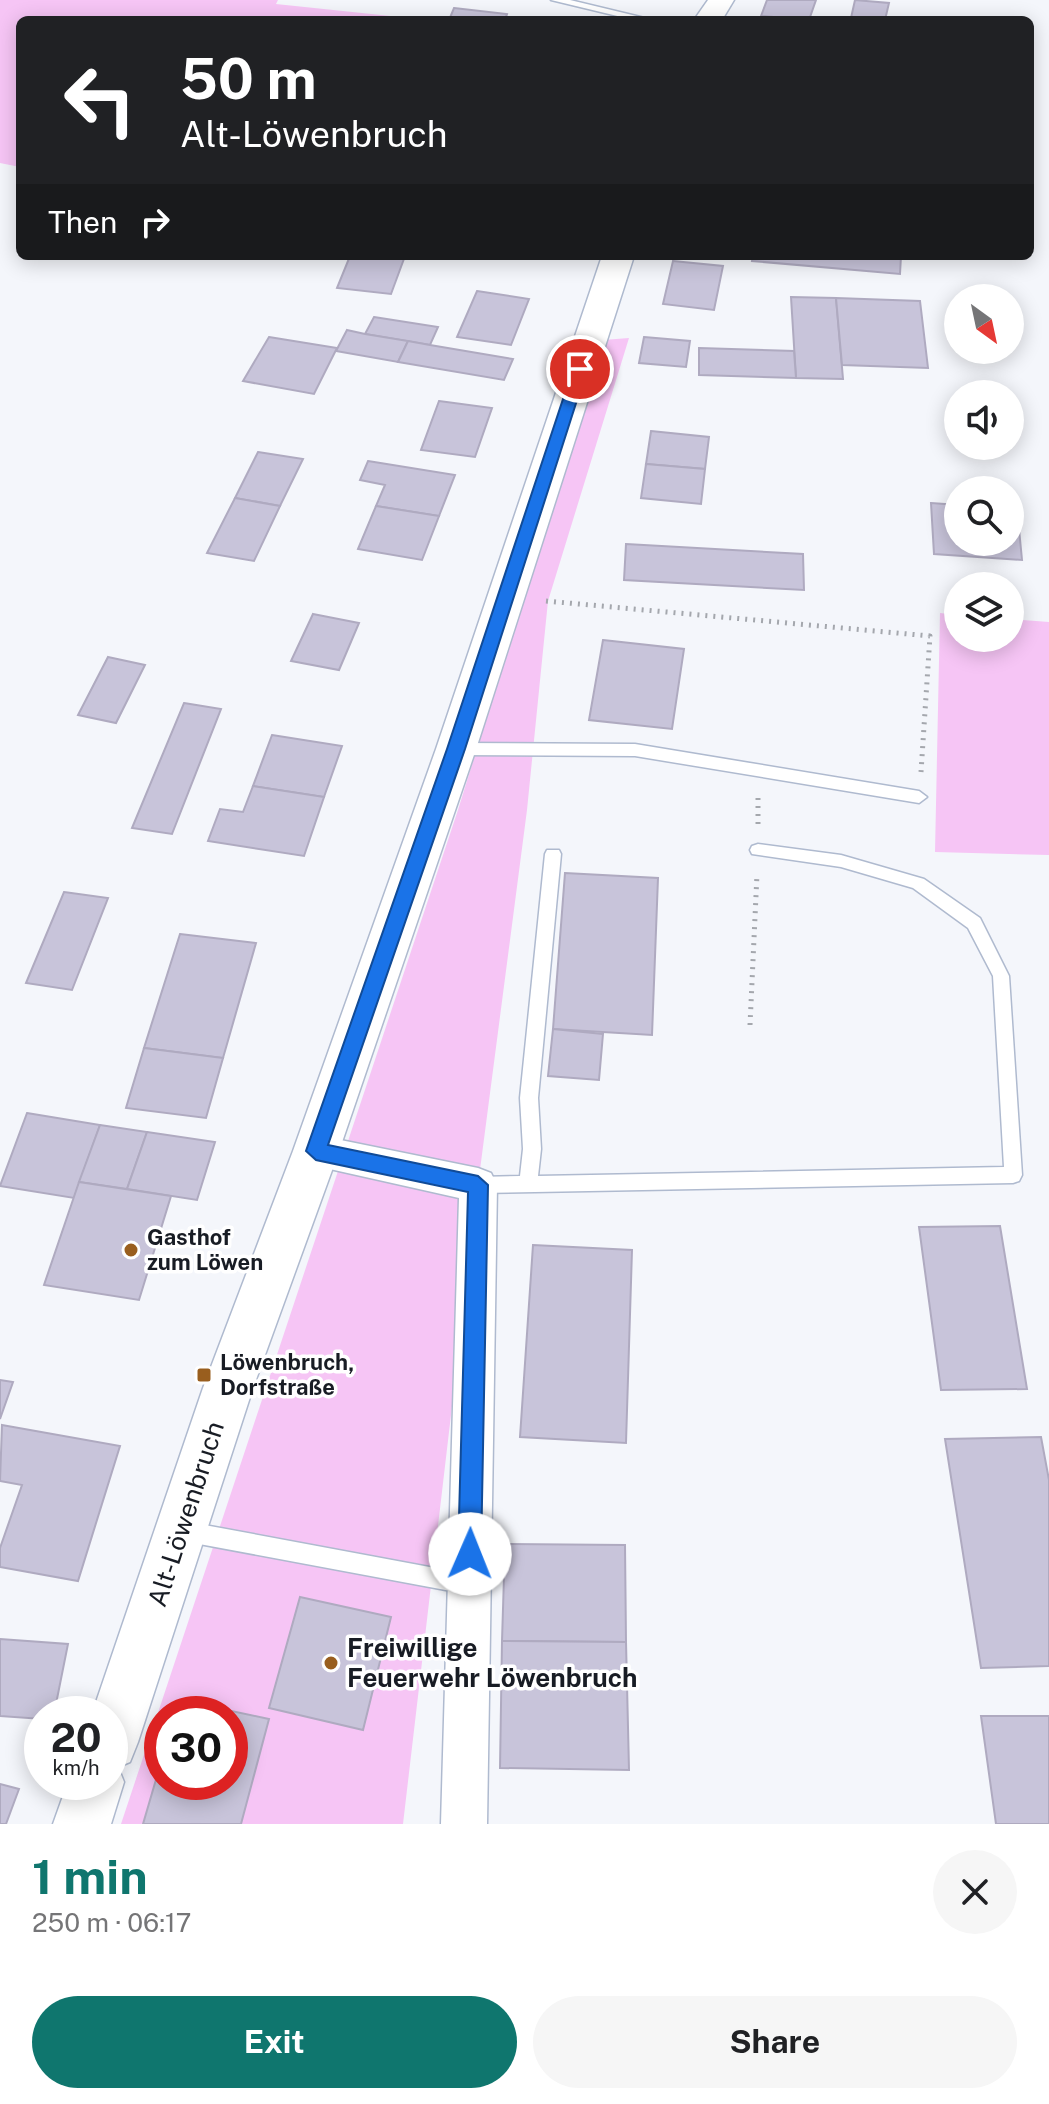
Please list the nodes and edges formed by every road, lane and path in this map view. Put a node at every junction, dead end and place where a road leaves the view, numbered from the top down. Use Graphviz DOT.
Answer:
graph roads {
  1 [pos="556,0"];
  2 [pos="630,16"];
  3 [pos="617,260"];
  4 [pos="504,595"];
  5 [pos="456,749"];
  6 [pos="759,770"];
  7 [pos="919,797"];
  8 [pos="758,850"];
  9 [pos="553,854"];
  10 [pos="750,1025"];
  11 [pos="316,1151"];
  12 [pos="528,1184"];
  13 [pos="478,1185"];
  14 [pos="180,1531"];
  15 [pos="469,1585"];
  16 [pos="125,1696"];
  17 [pos="90,1800"];
  18 [pos="82,1824"];
  19 [pos="464,1824"];
  1 -- 2 [label="lane"];
  3 -- 4 [label="street, Alt-Löwenbruch"];
  4 -- 5 [label="street, Alt-Löwenbruch"];
  4 -- 7 [label="path"];
  5 -- 6 [label="lane"];
  5 -- 11 [label="street, Alt-Löwenbruch"];
  6 -- 7 [label="lane"];
  6 -- 8 [label="path"];
  8 -- 10 [label="path"];
  8 -- 12 [label="lane"];
  9 -- 12 [label="lane"];
  11 -- 13 [label="street"];
  11 -- 14 [label="street, Alt-Löwenbruch"];
  12 -- 13 [label="lane"];
  13 -- 15 [label="street"];
  14 -- 15 [label="lane"];
  14 -- 16 [label="street, Alt-Löwenbruch"];
  15 -- 19 [label="street"];
  17 -- 18 [label="street"];
}
